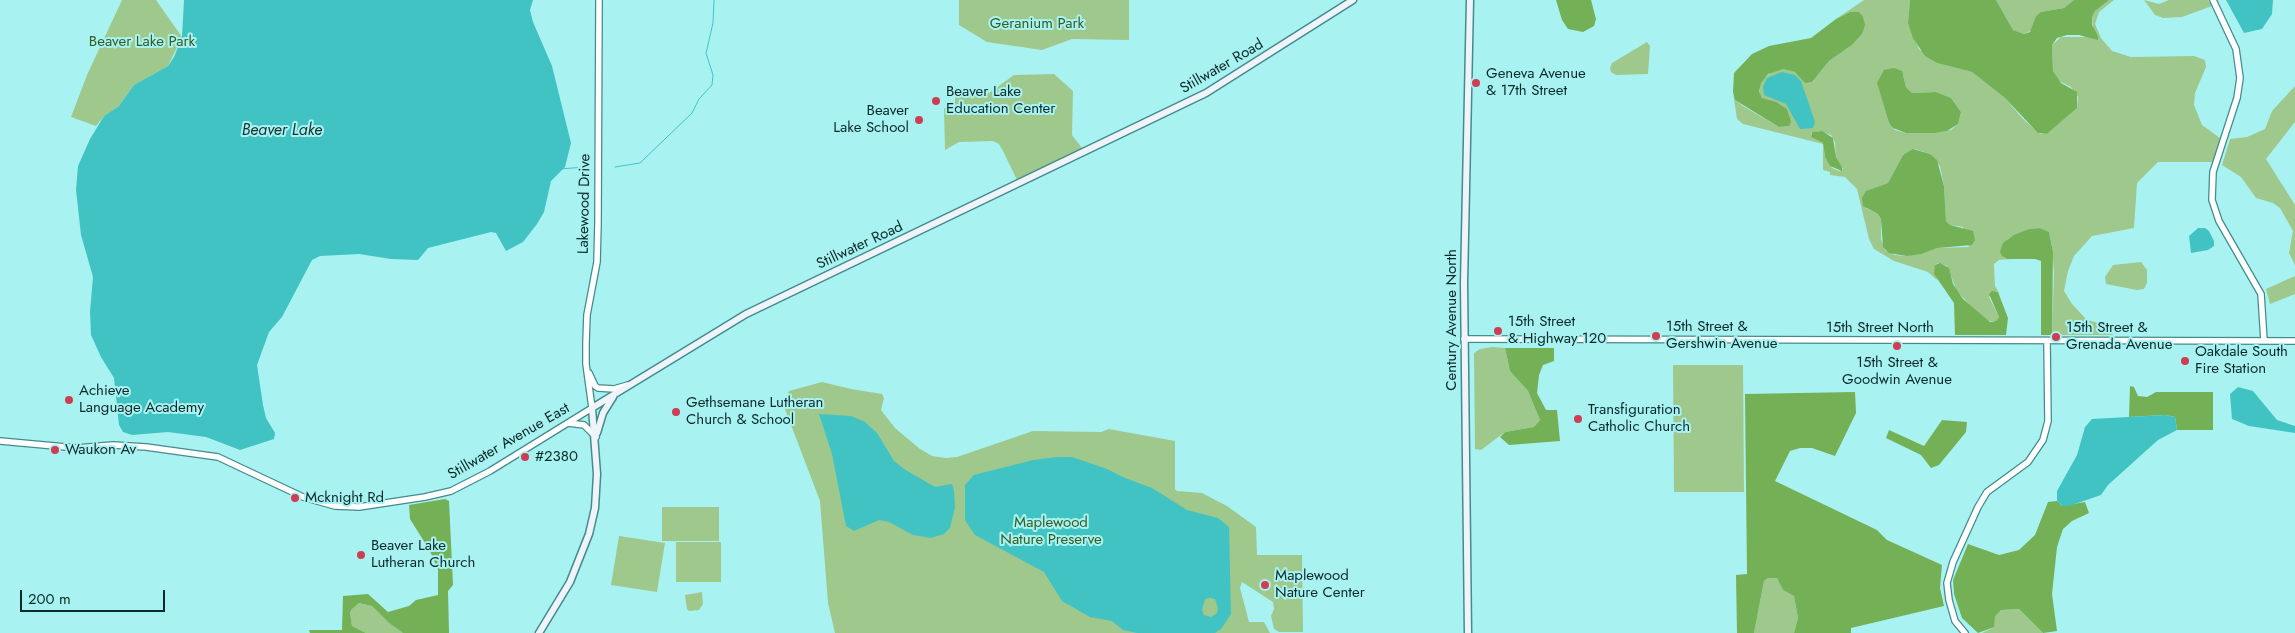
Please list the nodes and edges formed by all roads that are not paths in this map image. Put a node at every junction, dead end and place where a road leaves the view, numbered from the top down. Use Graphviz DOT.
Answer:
graph roads {
  1 [pos="599,0"];
  2 [pos="1353,0"];
  3 [pos="2213,0"];
  4 [pos="1469,4"];
  5 [pos="1464,339"];
  6 [pos="2046,341"];
  7 [pos="2264,341"];
  8 [pos="2295,341"];
  9 [pos="587,368"];
  10 [pos="630,384"];
  11 [pos="619,391"];
  12 [pos="592,408"];
  13 [pos="566,423"];
  14 [pos="596,437"];
  15 [pos="0,441"];
  16 [pos="539,633"];
  17 [pos="1468,633"];
  18 [pos="1965,633"];
  1 -- 9 [label="street, Lakewood Drive"];
  2 -- 10 [label="main road, Stillwater Road"];
  3 -- 7 [label="street"];
  4 -- 5 [label="main road, Century Avenue North"];
  5 -- 6 [label="street, 15th Street North"];
  5 -- 17 [label="main road, Century Avenue North"];
  6 -- 7 [label="street, 15th Street North"];
  6 -- 18 [label="street"];
  7 -- 8 [label="street, 15th Street North"];
  9 -- 10 [label="street"];
  9 -- 12 [label="street, Lakewood Drive"];
  10 -- 11 [label="main road, Stillwater Road"];
  11 -- 12 [label="main road, Stillwater Road"];
  11 -- 14 [label="main road"];
  12 -- 13 [label="street, Stillwater Avenue East"];
  12 -- 14 [label="main road"];
  13 -- 14 [label="street"];
  13 -- 15 [label="street, Stillwater Avenue East"];
  14 -- 16 [label="main road"];
}
